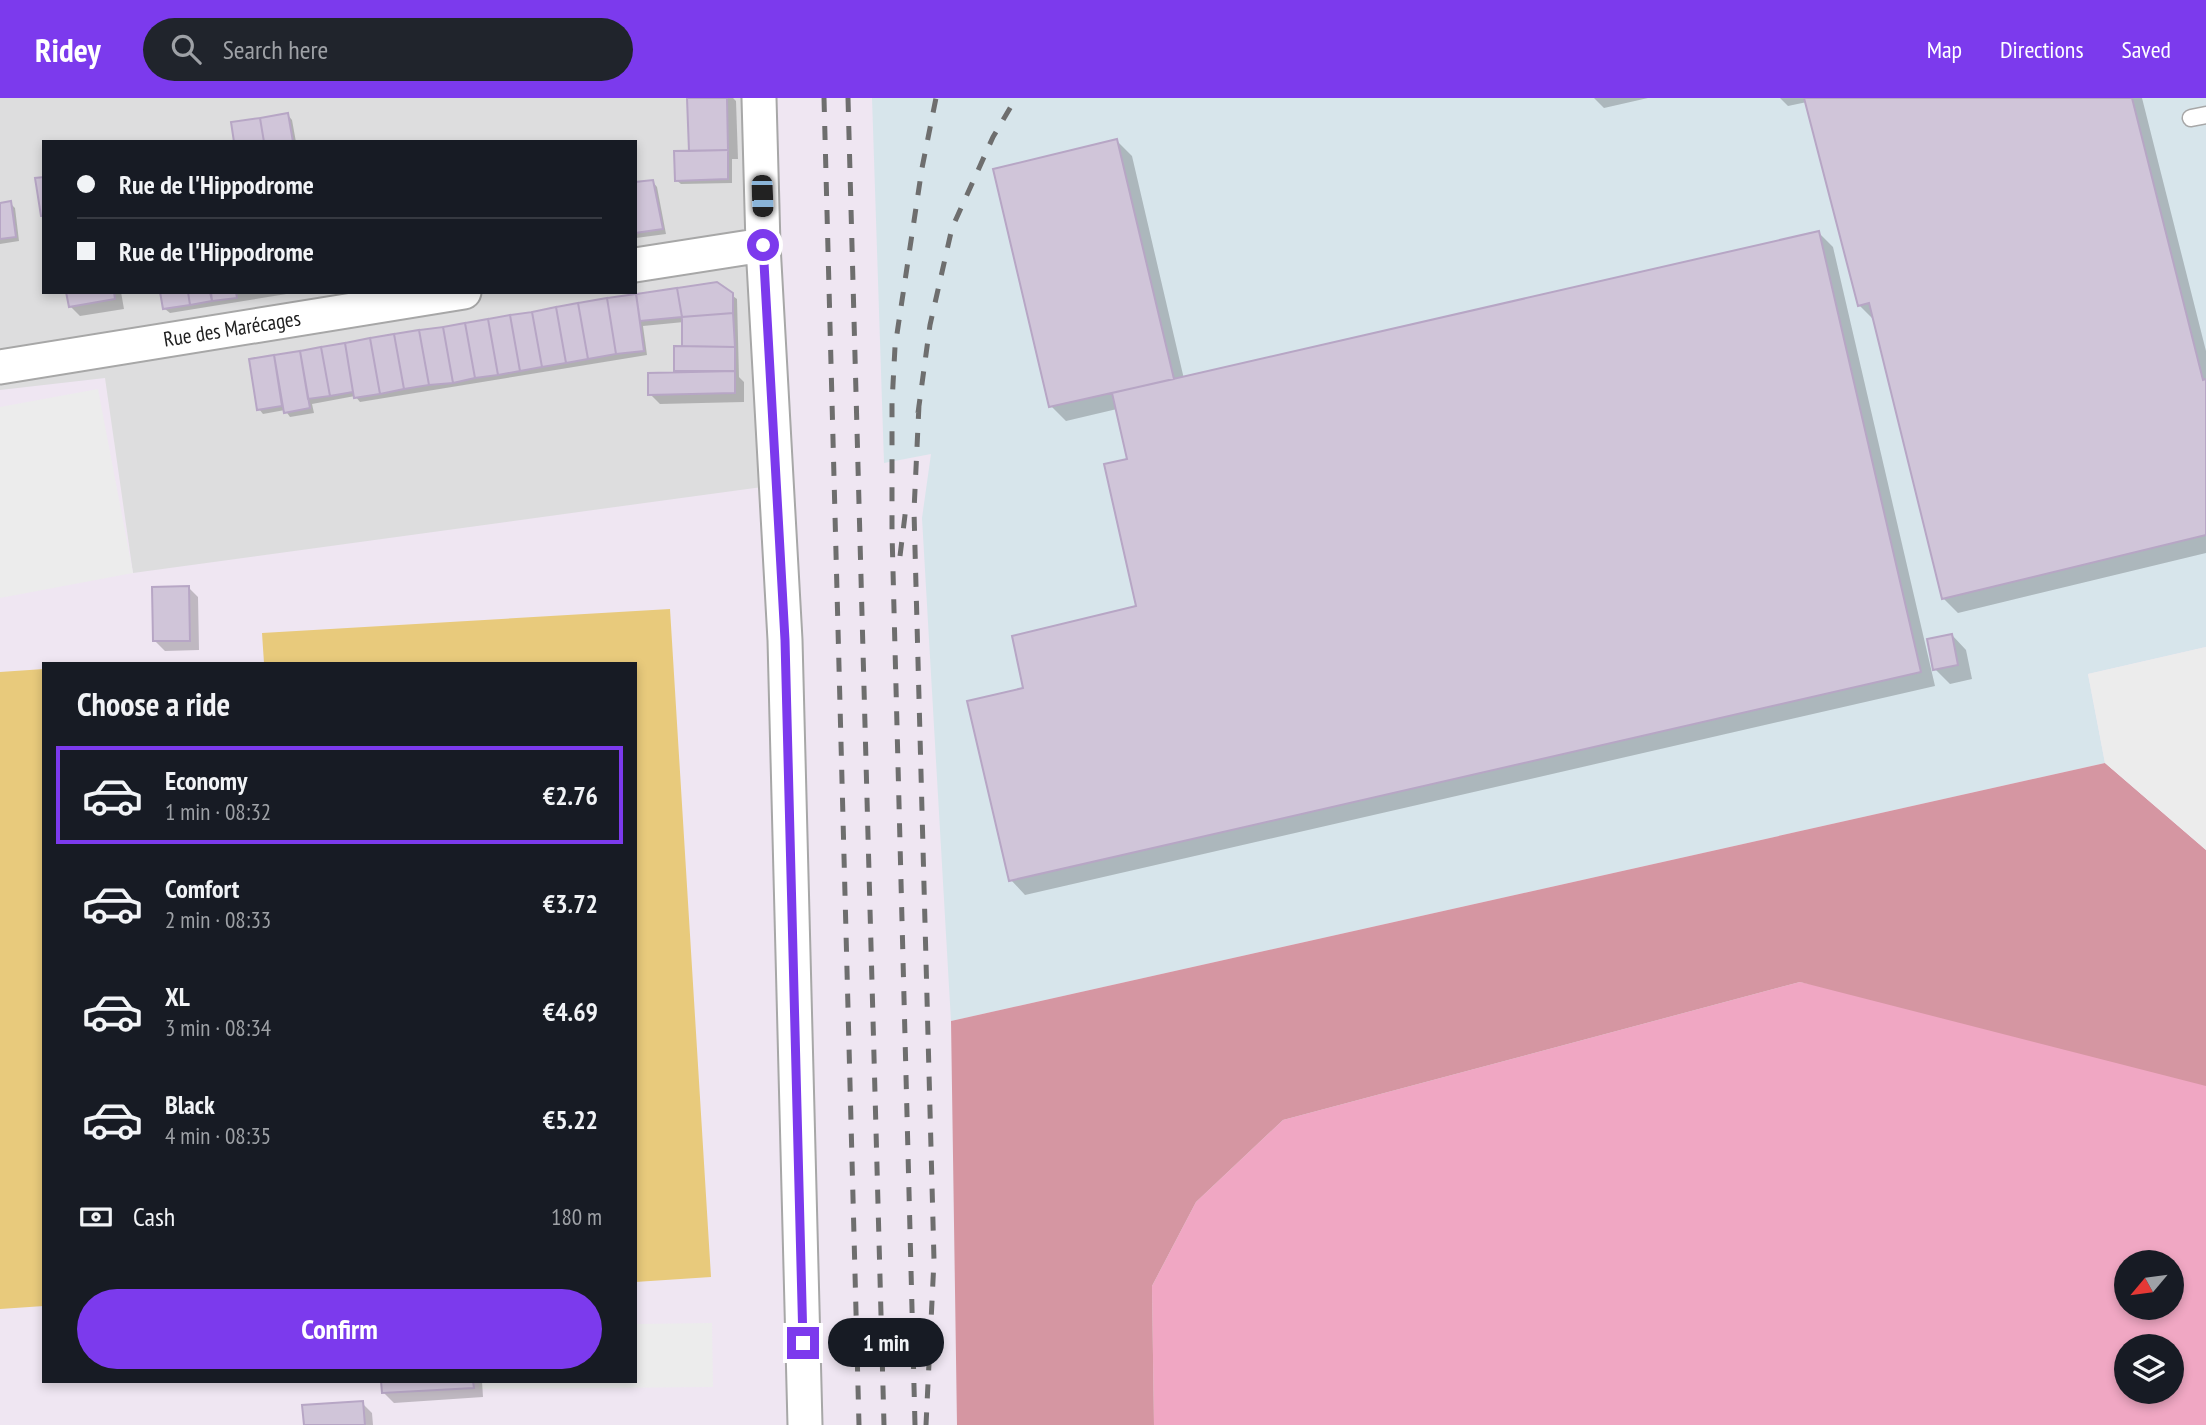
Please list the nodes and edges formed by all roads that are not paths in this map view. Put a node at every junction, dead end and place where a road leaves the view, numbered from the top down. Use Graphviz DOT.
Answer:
graph roads {
  1 [pos="759,98"];
  2 [pos="763,245"];
  3 [pos="637,265"];
  4 [pos="452,294"];
  5 [pos="0,367"];
  6 [pos="805,1425"];
  1 -- 2 [label="street"];
  2 -- 3 [label="street"];
  2 -- 6 [label="street"];
  4 -- 5 [label="street, Rue des Marécages"];
}
